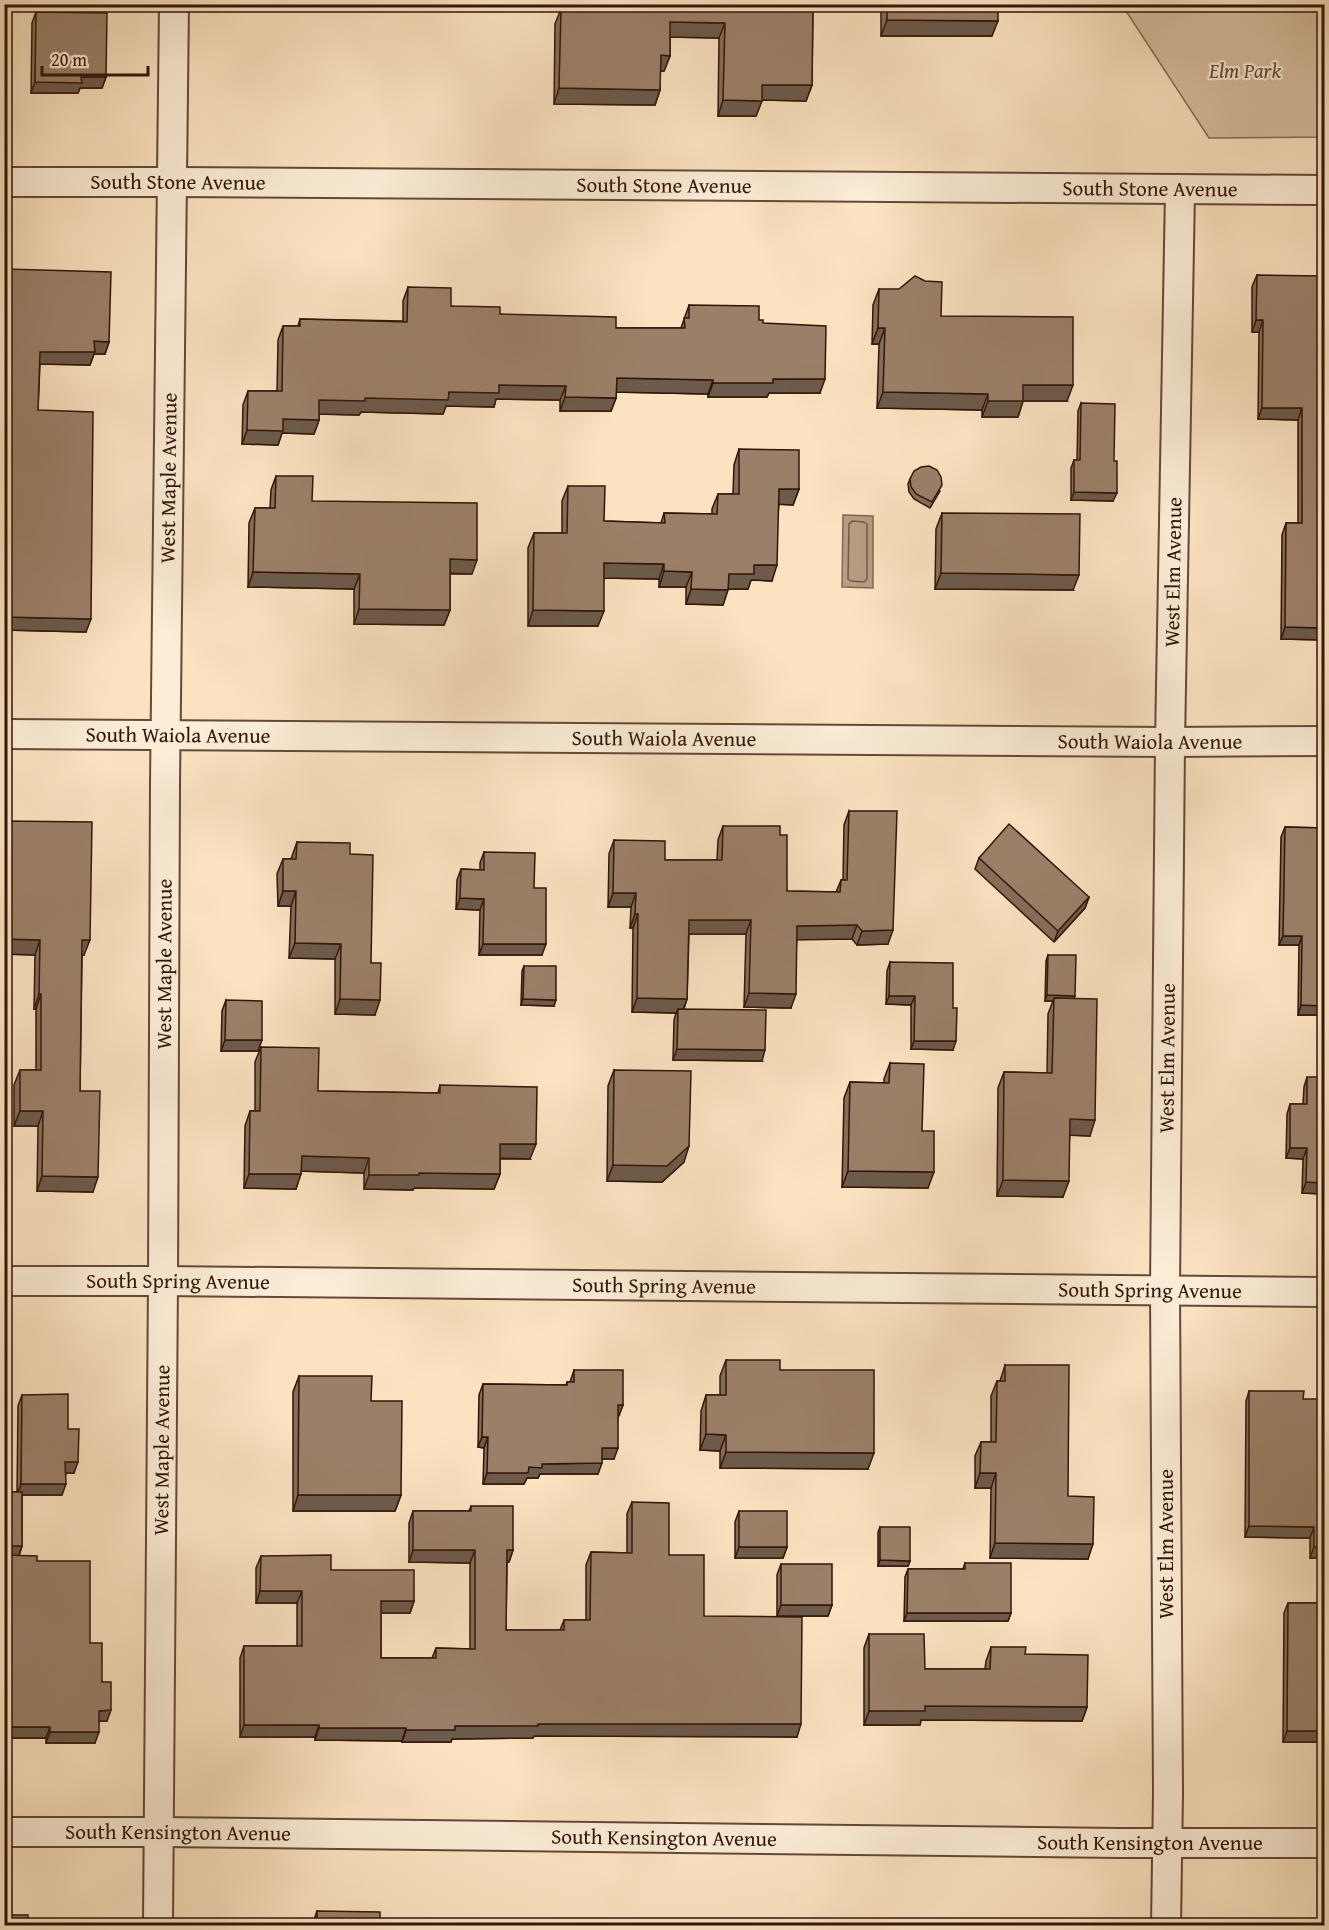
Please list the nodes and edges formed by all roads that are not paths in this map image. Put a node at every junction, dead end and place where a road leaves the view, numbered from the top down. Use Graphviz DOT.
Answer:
graph roads {
  1 [pos="174,4"];
  2 [pos="4,182"];
  3 [pos="172,182"];
  4 [pos="1324,190"];
  5 [pos="1180,191"];
  6 [pos="4,734"];
  7 [pos="165,735"];
  8 [pos="1324,741"];
  9 [pos="1170,742"];
  10 [pos="4,1281"];
  11 [pos="163,1281"];
  12 [pos="1165,1291"];
  13 [pos="1324,1292"];
  14 [pos="4,1832"];
  15 [pos="158,1832"];
  16 [pos="1324,1843"];
  17 [pos="1168,1844"];
  18 [pos="158,1926"];
  19 [pos="1166,1926"];
  1 -- 3 [label="street, West Maple Avenue"];
  2 -- 3 [label="street, South Stone Avenue"];
  3 -- 5 [label="street, South Stone Avenue"];
  3 -- 7 [label="street, West Maple Avenue"];
  4 -- 5 [label="street, South Stone Avenue"];
  5 -- 9 [label="street, West Elm Avenue"];
  6 -- 7 [label="street, South Waiola Avenue"];
  7 -- 9 [label="street, South Waiola Avenue"];
  7 -- 11 [label="street, West Maple Avenue"];
  8 -- 9 [label="street, South Waiola Avenue"];
  9 -- 12 [label="street, West Elm Avenue"];
  10 -- 11 [label="street, South Spring Avenue"];
  11 -- 12 [label="street, South Spring Avenue"];
  11 -- 15 [label="street, West Maple Avenue"];
  12 -- 13 [label="street, South Spring Avenue"];
  12 -- 17 [label="street, West Elm Avenue"];
  14 -- 15 [label="street, South Kensington Avenue"];
  15 -- 17 [label="street, South Kensington Avenue"];
  15 -- 18 [label="street, West Maple Avenue"];
  16 -- 17 [label="street, South Kensington Avenue"];
  17 -- 19 [label="street, West Elm Avenue"];
}
